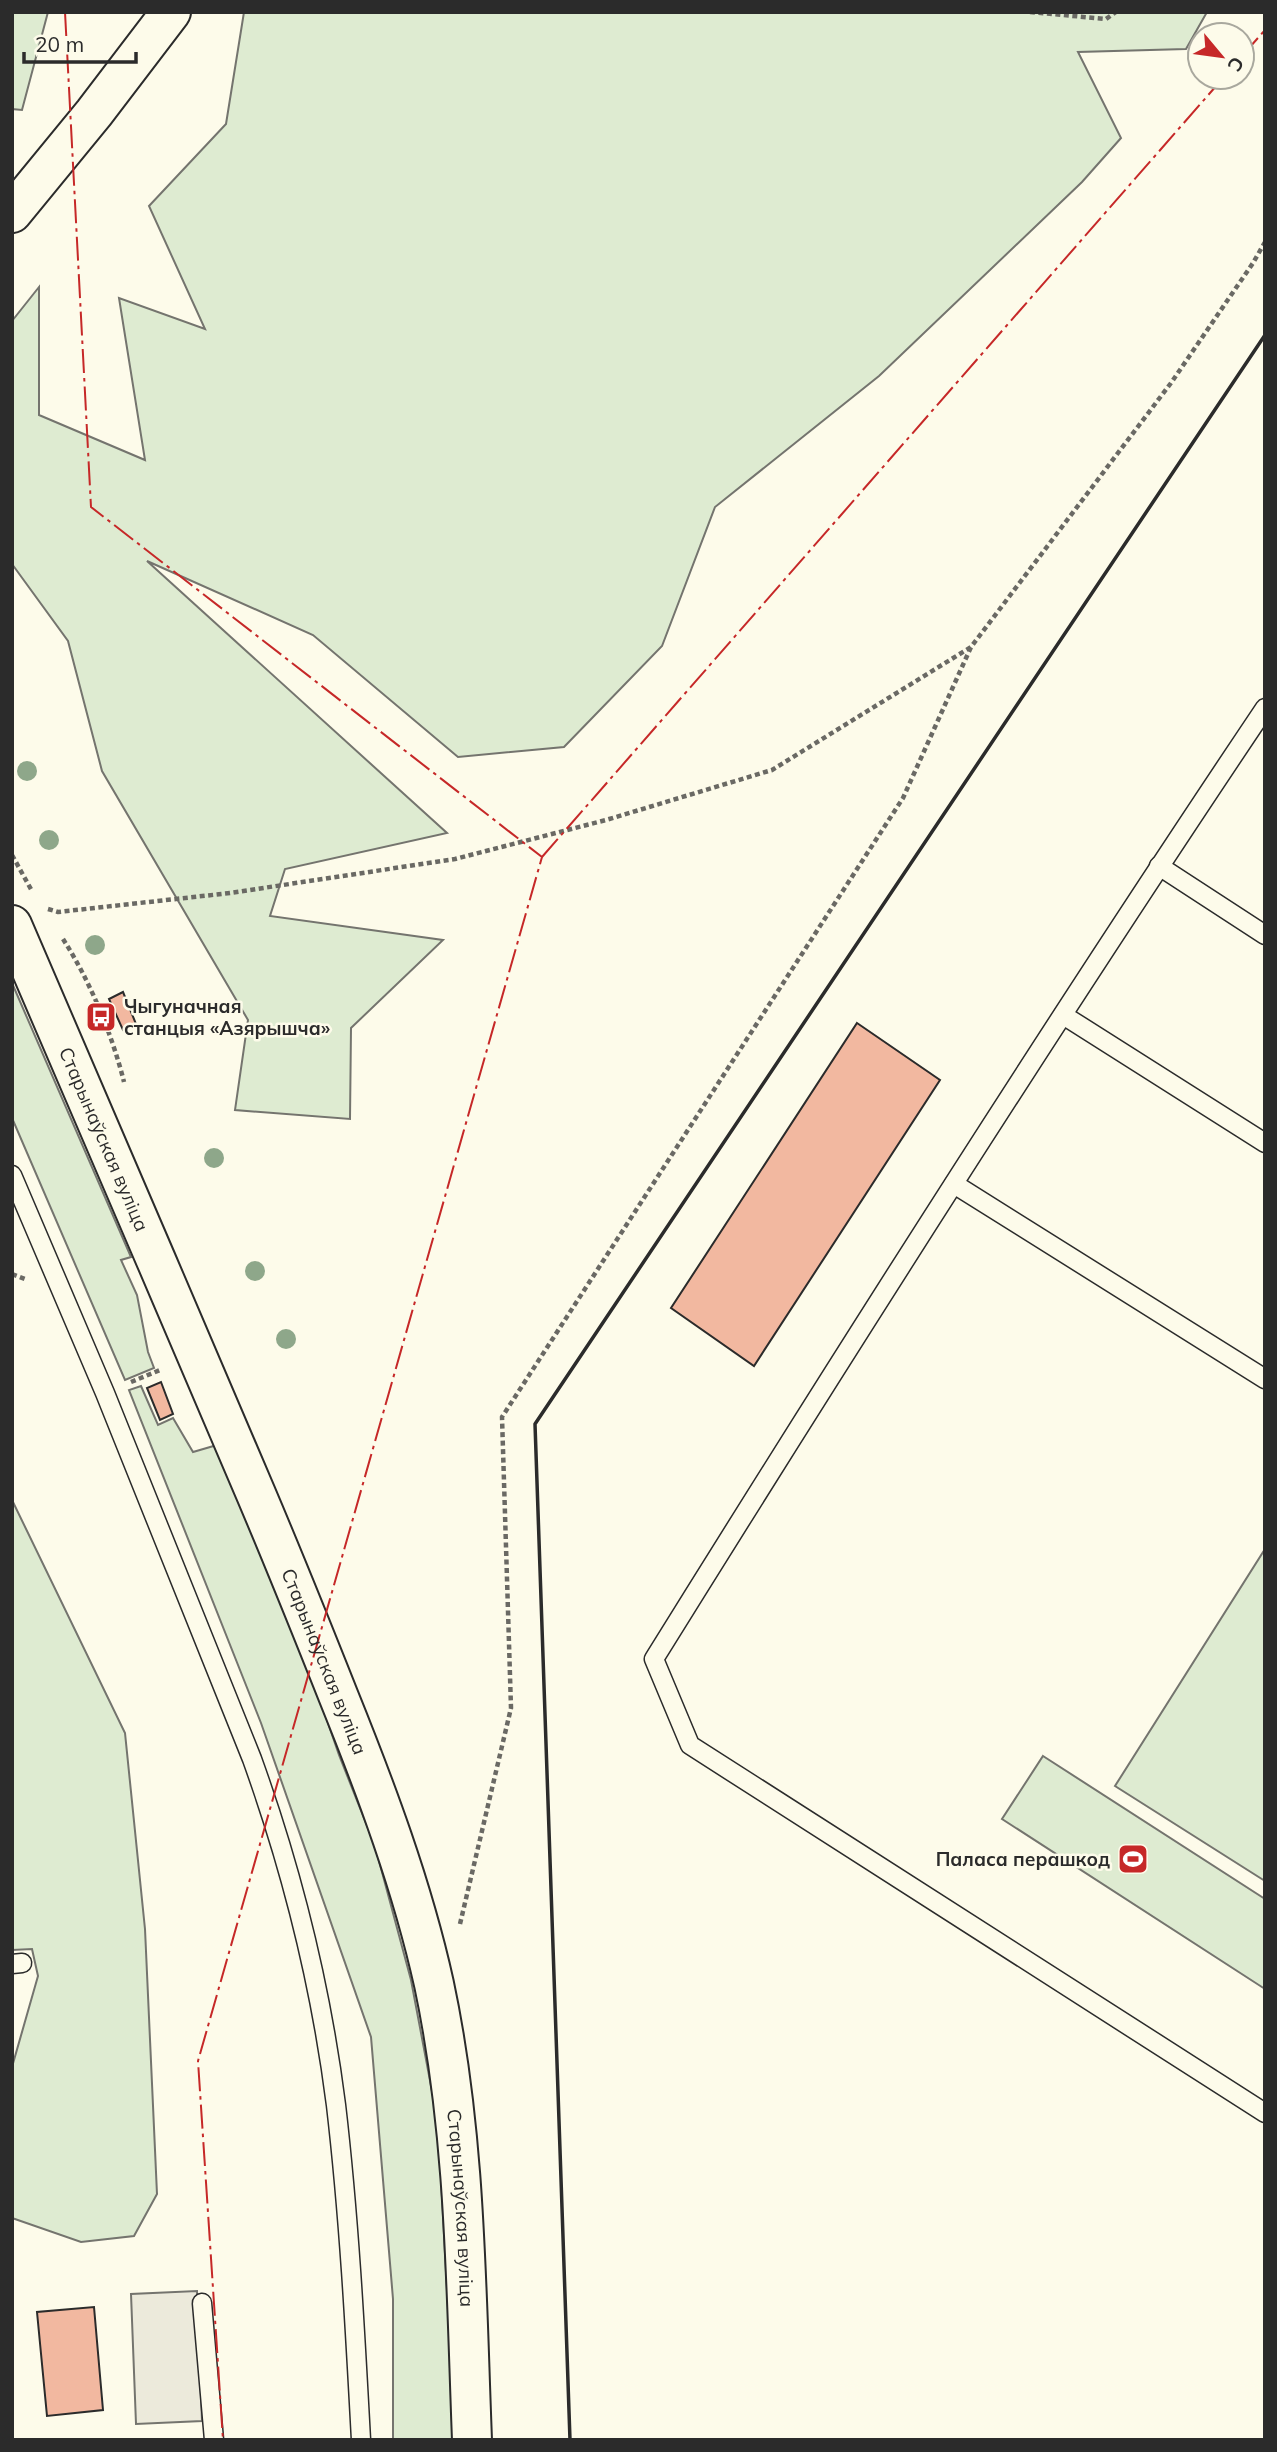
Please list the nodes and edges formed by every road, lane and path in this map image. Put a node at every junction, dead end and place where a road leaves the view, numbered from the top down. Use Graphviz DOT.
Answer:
graph roads {
  1 [pos="171,12"];
  2 [pos="1030,12"];
  3 [pos="1116,12"];
  4 [pos="12,213"];
  5 [pos="1265,242"];
  6 [pos="971,647"];
  7 [pos="1265,709"];
  8 [pos="1159,866"];
  9 [pos="27,916"];
  10 [pos="1265,936"];
  11 [pos="78,962"];
  12 [pos="1063,1015"];
  13 [pos="118,1056"];
  14 [pos="1265,1143"];
  15 [pos="12,1175"];
  16 [pos="954,1184"];
  17 [pos="1265,1379"];
  18 [pos="459,1928"];
  19 [pos="1265,2113"];
  20 [pos="202,2303"];
  21 [pos="214,2440"];
  22 [pos="361,2440"];
  23 [pos="472,2440"];
  1 -- 4 [label="main road"];
  2 -- 3 [label="path"];
  5 -- 6 [label="path"];
  6 -- 9 [label="path"];
  6 -- 18 [label="path"];
  7 -- 8 [label="lane"];
  8 -- 10 [label="lane"];
  8 -- 12 [label="lane"];
  9 -- 23 [label="main road, Старынаўская вуліца"];
  11 -- 13 [label="path"];
  12 -- 14 [label="lane"];
  12 -- 16 [label="lane"];
  15 -- 22 [label="lane"];
  16 -- 17 [label="lane"];
  16 -- 19 [label="lane"];
  20 -- 21 [label="lane"];
}
